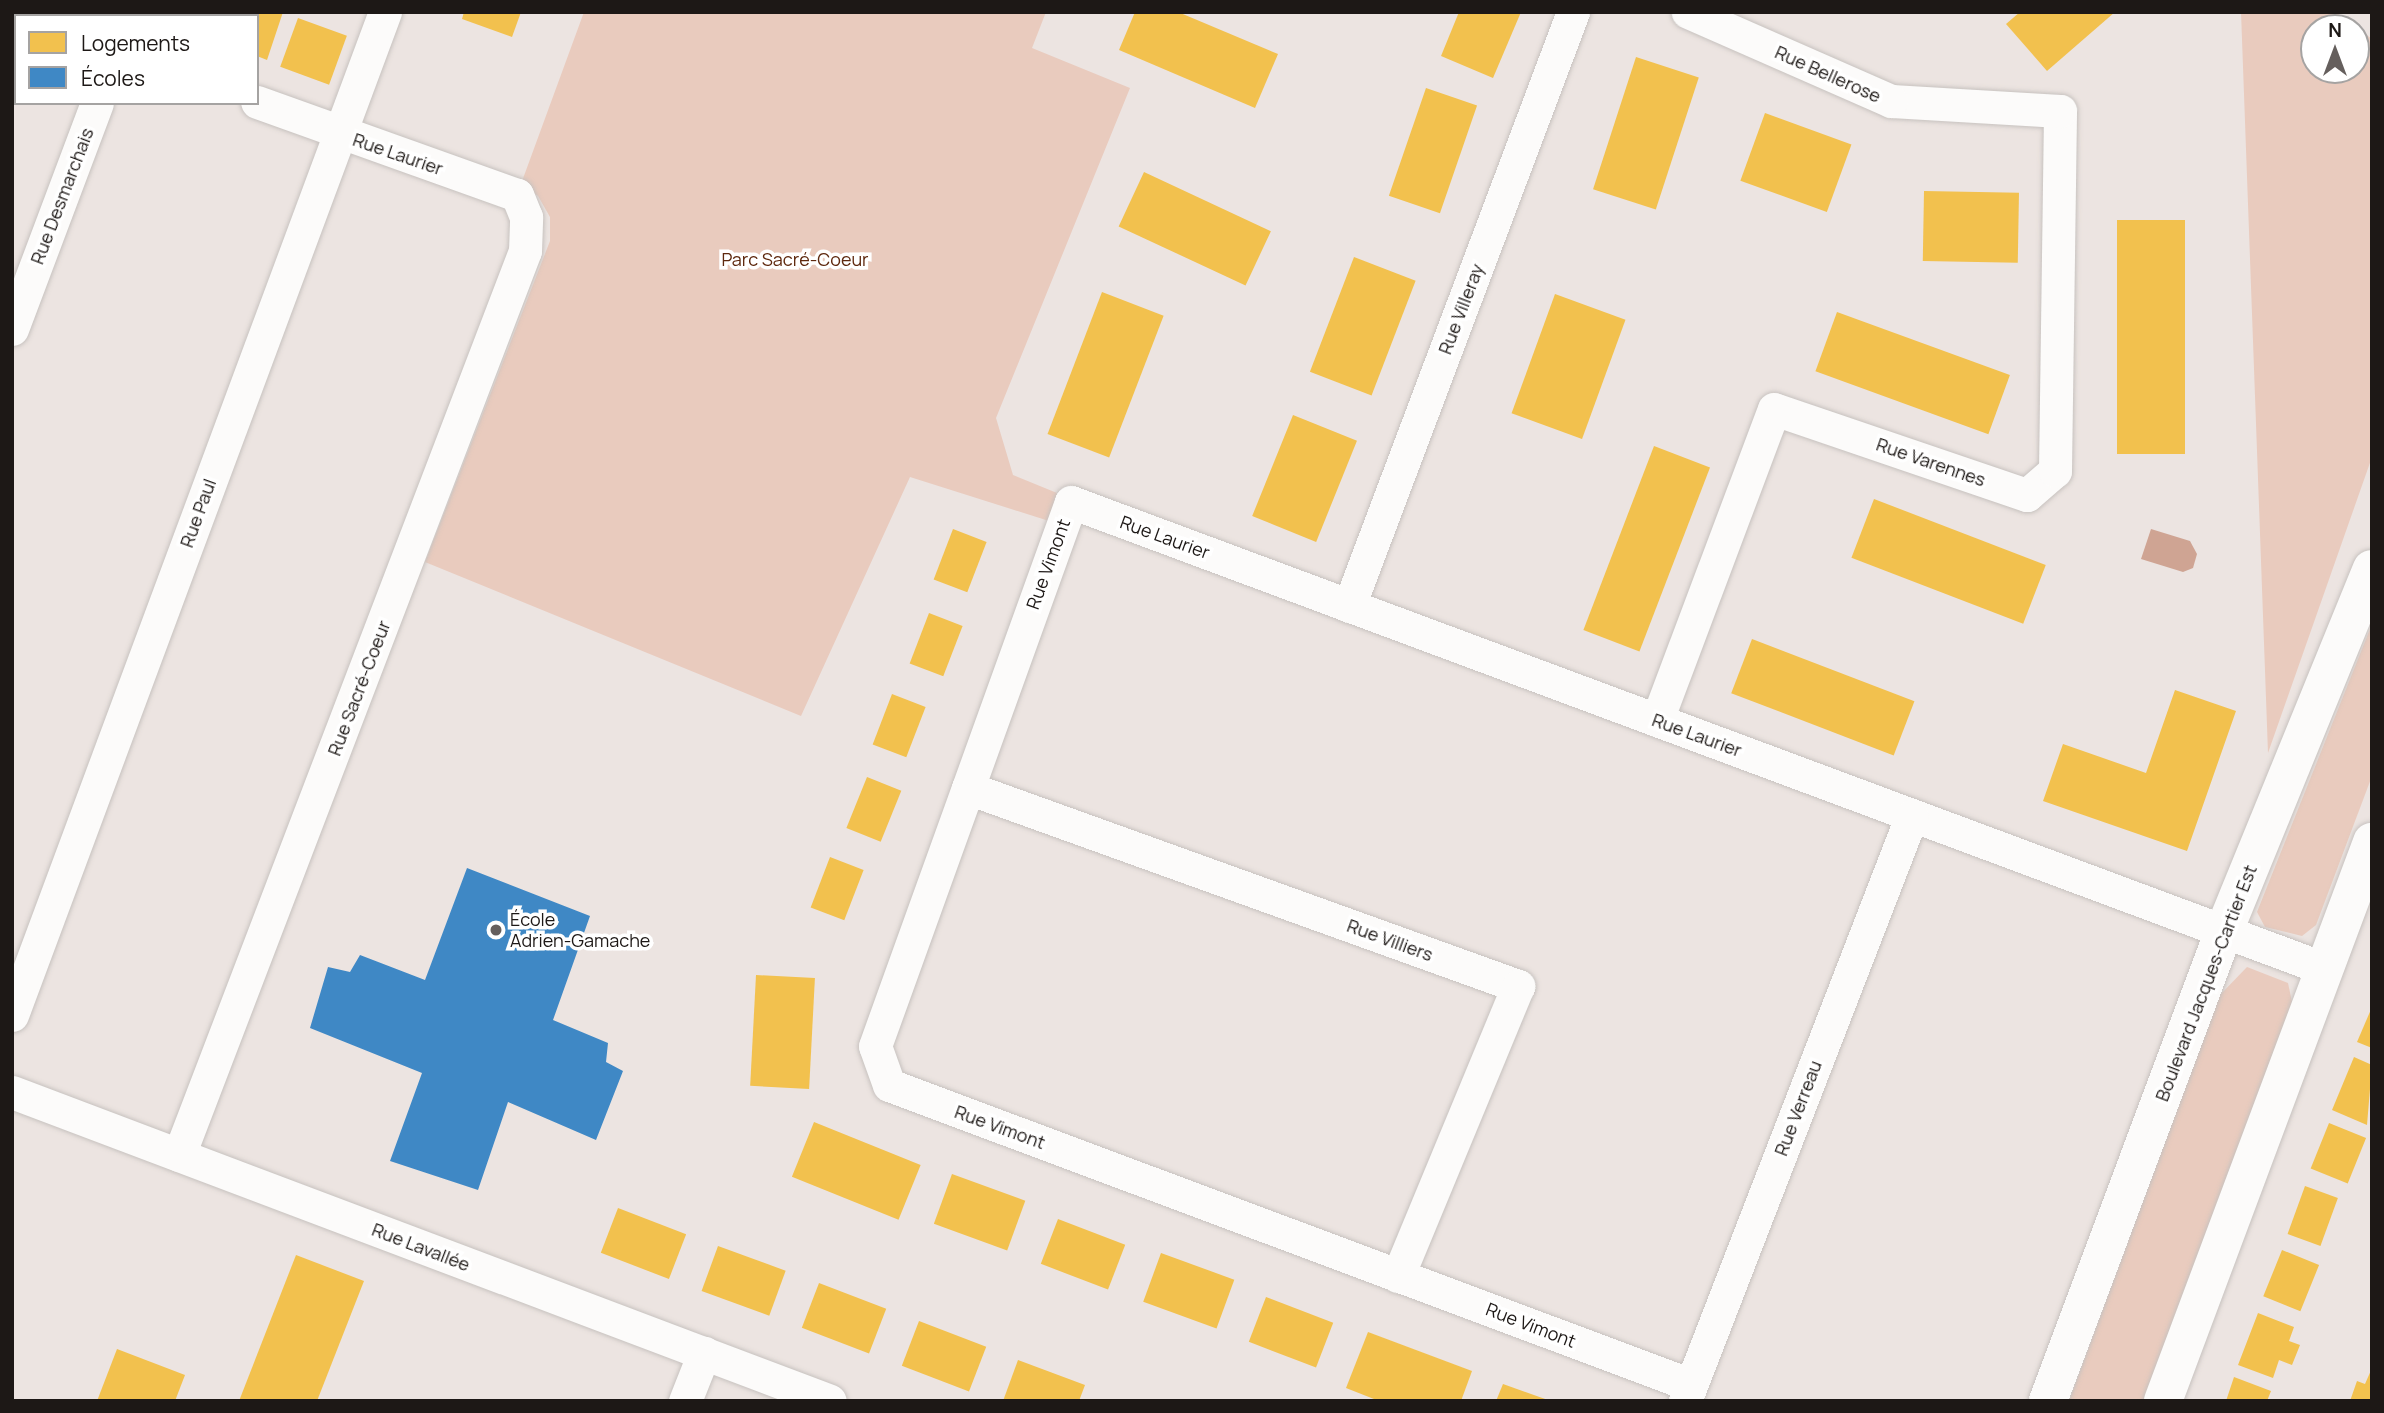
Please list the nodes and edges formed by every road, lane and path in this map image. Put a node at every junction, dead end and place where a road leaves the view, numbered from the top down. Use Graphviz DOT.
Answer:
graph roads {
  1 [pos="386,12"];
  2 [pos="1573,12"];
  3 [pos="1688,12"];
  4 [pos="259,103"];
  5 [pos="96,105"];
  6 [pos="2060,111"];
  7 [pos="338,133"];
  8 [pos="526,217"];
  9 [pos="12,329"];
  10 [pos="1071,502"];
  11 [pos="2372,569"];
  12 [pos="1349,606"];
  13 [pos="1657,720"];
  14 [pos="968,788"];
  15 [pos="1912,815"];
  16 [pos="2372,842"];
  17 [pos="2224,931"];
  18 [pos="2323,968"];
  19 [pos="12,1015"];
  20 [pos="12,1092"];
  21 [pos="178,1155"];
  22 [pos="1398,1276"];
  23 [pos="704,1353"];
  24 [pos="1688,1393"];
  25 [pos="685,1401"];
  26 [pos="830,1401"];
  27 [pos="2048,1401"];
  28 [pos="2163,1401"];
  1 -- 7 [label="street, Rue Paul"];
  2 -- 12 [label="street, Rue Villeray"];
  3 -- 6 [label="street, Rue Bellerose"];
  4 -- 7 [label="street, Rue Laurier"];
  5 -- 9 [label="street, Rue Desmarchais"];
  6 -- 13 [label="street, Rue Varennes"];
  7 -- 8 [label="street, Rue Laurier"];
  7 -- 19 [label="street, Rue Paul"];
  8 -- 21 [label="street, Rue Sacré-Coeur"];
  10 -- 12 [label="street, Rue Laurier"];
  10 -- 14 [label="street, Rue Vimont"];
  11 -- 17 [label="main road, Boulevard Jacques-Cartier Est"];
  12 -- 13 [label="street, Rue Laurier"];
  13 -- 15 [label="street, Rue Laurier"];
  14 -- 22 [label="street, Rue Vimont"];
  14 -- 22 [label="street, Rue Villiers"];
  15 -- 17 [label="street, Rue Laurier"];
  15 -- 24 [label="street, Rue Verreau"];
  16 -- 18 [label="main road"];
  17 -- 18 [label="street, Rue Laurier"];
  17 -- 27 [label="main road, Boulevard Jacques-Cartier Est"];
  18 -- 28 [label="main road"];
  20 -- 21 [label="street, Rue Lavallée"];
  21 -- 23 [label="street, Rue Lavallée"];
  22 -- 24 [label="street, Rue Vimont"];
  23 -- 25 [label="street"];
  23 -- 26 [label="street, Rue Lavallée"];
}
